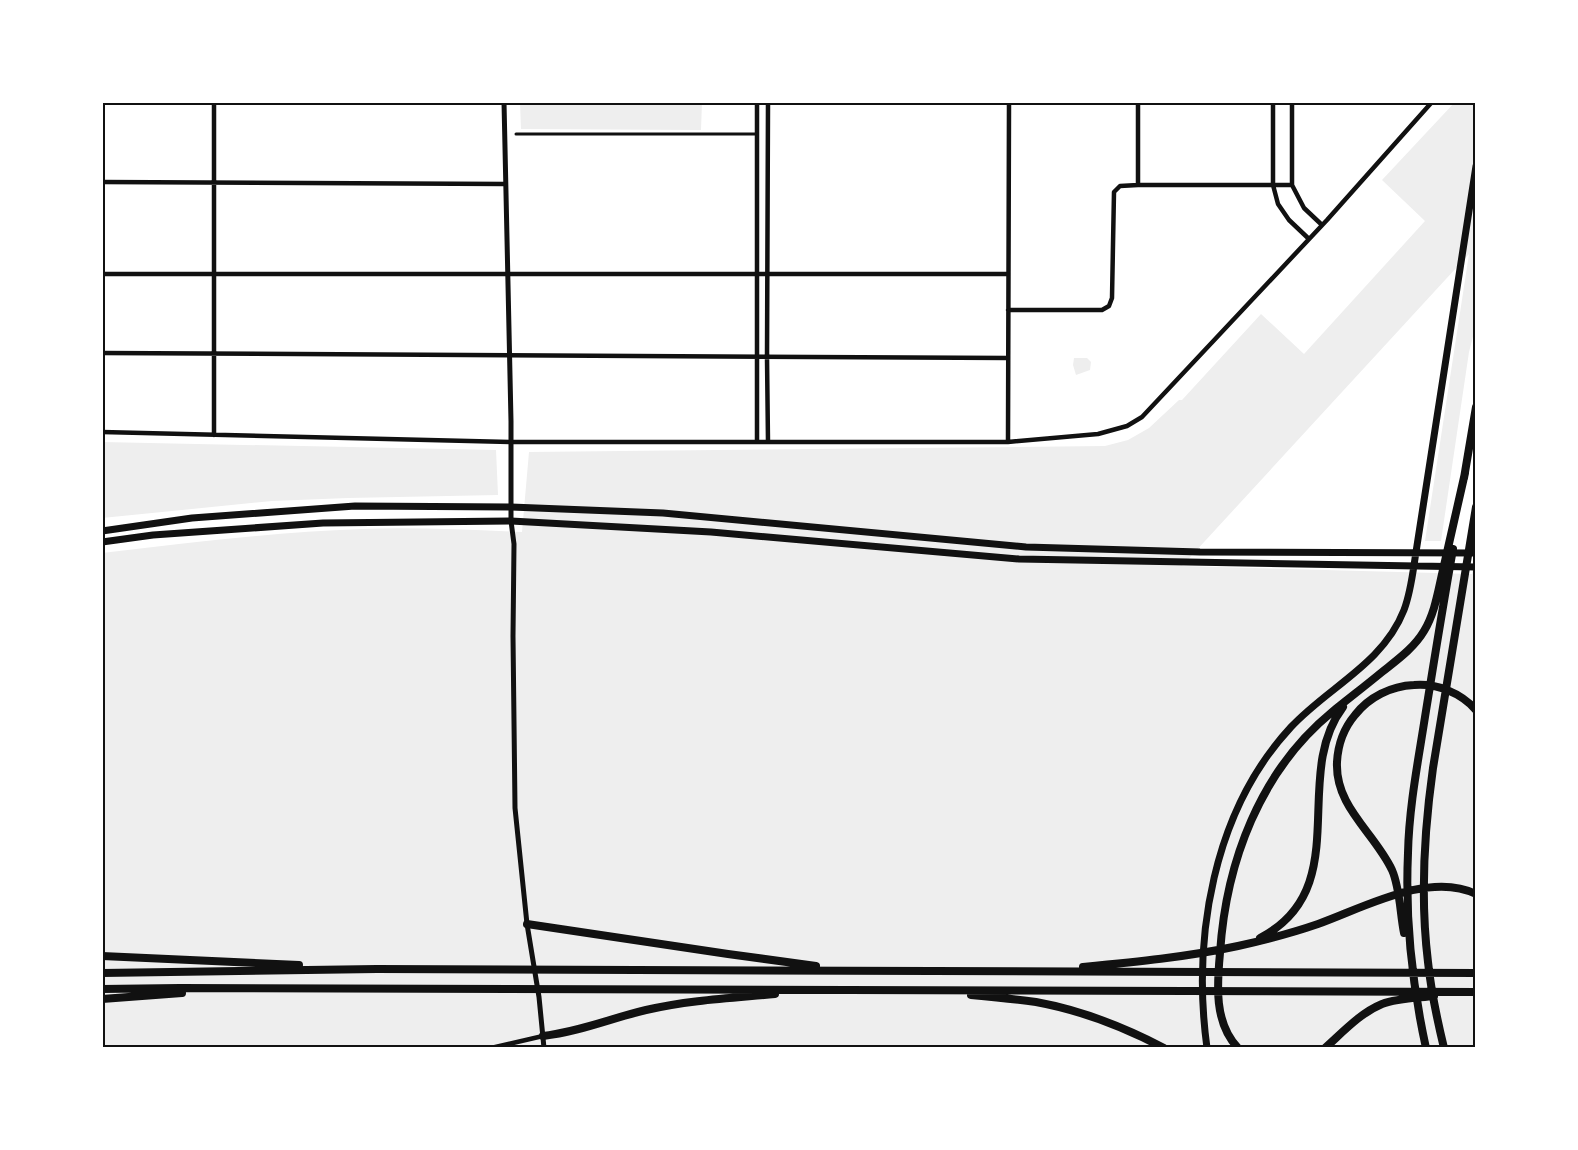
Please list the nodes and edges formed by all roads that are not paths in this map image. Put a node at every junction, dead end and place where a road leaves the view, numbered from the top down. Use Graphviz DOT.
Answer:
graph roads {
  1 [pos="214,102"];
  2 [pos="504,102"];
  3 [pos="757,102"];
  4 [pos="768,102"];
  5 [pos="1009,102"];
  6 [pos="1138,102"];
  7 [pos="1273,102"];
  8 [pos="1292,102"];
  9 [pos="1432,102"];
  10 [pos="516,134"];
  11 [pos="757,134"];
  12 [pos="1476,166"];
  13 [pos="102,182"];
  14 [pos="214,183"];
  15 [pos="506,184"];
  16 [pos="1138,185"];
  17 [pos="1274,185"];
  18 [pos="1292,185"];
  19 [pos="1322,225"];
  20 [pos="1309,238"];
  21 [pos="102,274"];
  22 [pos="214,274"];
  23 [pos="508,274"];
  24 [pos="756,274"];
  25 [pos="768,274"];
  26 [pos="1008,274"];
  27 [pos="1008,310"];
  28 [pos="102,353"];
  29 [pos="213,353"];
  30 [pos="510,355"];
  31 [pos="758,358"];
  32 [pos="767,358"];
  33 [pos="1008,358"];
  34 [pos="1476,407"];
  35 [pos="102,432"];
  36 [pos="214,435"];
  37 [pos="511,442"];
  38 [pos="757,442"];
  39 [pos="768,442"];
  40 [pos="1008,442"];
  41 [pos="1465,472"];
  42 [pos="512,507"];
  43 [pos="1476,507"];
  44 [pos="511,521"];
  45 [pos="102,531"];
  46 [pos="102,542"];
  47 [pos="1416,552"];
  48 [pos="1476,552"];
  49 [pos="1414,567"];
  50 [pos="1476,567"];
  51 [pos="1362,688"];
  52 [pos="1476,710"];
  53 [pos="1476,894"];
  54 [pos="527,924"];
  55 [pos="1224,949"];
  56 [pos="102,956"];
  57 [pos="1411,962"];
  58 [pos="377,969"];
  59 [pos="852,971"];
  60 [pos="1035,971"];
  61 [pos="102,973"];
  62 [pos="1476,973"];
  63 [pos="244,988"];
  64 [pos="102,990"];
  65 [pos="827,990"];
  66 [pos="920,990"];
  67 [pos="1476,992"];
  68 [pos="102,999"];
  69 [pos="1435,1008"];
  70 [pos="543,1036"];
  71 [pos="491,1048"];
  72 [pos="544,1048"];
  73 [pos="1164,1048"];
  74 [pos="1207,1048"];
  75 [pos="1238,1048"];
  76 [pos="1325,1048"];
  77 [pos="1426,1048"];
  78 [pos="1444,1048"];
  79 [pos="1449,1048"];
  1 -- 14 [label="street"];
  2 -- 15 [label="street"];
  3 -- 11 [label="street"];
  4 -- 25 [label="street"];
  5 -- 26 [label="street"];
  6 -- 16 [label="street"];
  7 -- 17 [label="street"];
  8 -- 18 [label="street"];
  9 -- 19 [label="street"];
  10 -- 11 [label="street"];
  11 -- 24 [label="street"];
  12 -- 47 [label="main road"];
  13 -- 14 [label="street"];
  14 -- 15 [label="street"];
  14 -- 22 [label="street"];
  15 -- 23 [label="street"];
  16 -- 17 [label="street"];
  16 -- 27 [label="street"];
  17 -- 18 [label="street"];
  17 -- 20 [label="street"];
  18 -- 19 [label="street"];
  19 -- 20 [label="street"];
  20 -- 40 [label="street"];
  21 -- 22 [label="street"];
  22 -- 23 [label="street"];
  22 -- 29 [label="street"];
  23 -- 24 [label="street"];
  23 -- 30 [label="street"];
  24 -- 25 [label="street"];
  24 -- 31 [label="street"];
  25 -- 26 [label="street"];
  25 -- 32 [label="street"];
  26 -- 27 [label="street"];
  27 -- 33 [label="street"];
  28 -- 29 [label="street"];
  29 -- 30 [label="street"];
  29 -- 36 [label="street"];
  30 -- 31 [label="street"];
  30 -- 37 [label="street"];
  31 -- 32 [label="street"];
  31 -- 38 [label="street"];
  32 -- 33 [label="street"];
  32 -- 39 [label="street"];
  33 -- 40 [label="street"];
  34 -- 41 [label="highway"];
  35 -- 36 [label="street"];
  36 -- 37 [label="street"];
  37 -- 38 [label="street"];
  37 -- 42 [label="street"];
  38 -- 39 [label="street"];
  39 -- 40 [label="street"];
  41 -- 51 [label="highway"];
  41 -- 57 [label="highway"];
  42 -- 44 [label="street"];
  42 -- 45 [label="main road"];
  42 -- 47 [label="main road"];
  43 -- 69 [label="highway"];
  44 -- 46 [label="main road"];
  44 -- 49 [label="main road"];
  44 -- 54 [label="street"];
  47 -- 48 [label="main road"];
  47 -- 49 [label="main road"];
  49 -- 50 [label="main road"];
  49 -- 74 [label="main road"];
  51 -- 55 [label="highway"];
  51 -- 75 [label="highway"];
  52 -- 57 [label="highway"];
  53 -- 55 [label="highway"];
  54 -- 59 [label="highway"];
  54 -- 70 [label="street"];
  55 -- 60 [label="highway"];
  56 -- 58 [label="highway"];
  57 -- 77 [label="highway"];
  58 -- 59 [label="highway"];
  58 -- 61 [label="highway"];
  59 -- 60 [label="highway"];
  60 -- 62 [label="highway"];
  63 -- 64 [label="highway"];
  63 -- 65 [label="highway"];
  63 -- 68 [label="highway"];
  65 -- 66 [label="highway"];
  65 -- 70 [label="highway"];
  66 -- 67 [label="highway"];
  66 -- 73 [label="highway"];
  67 -- 76 [label="highway"];
  69 -- 78 [label="highway"];
  69 -- 79 [label="highway"];
  70 -- 71 [label="street"];
  70 -- 72 [label="street"];
}
